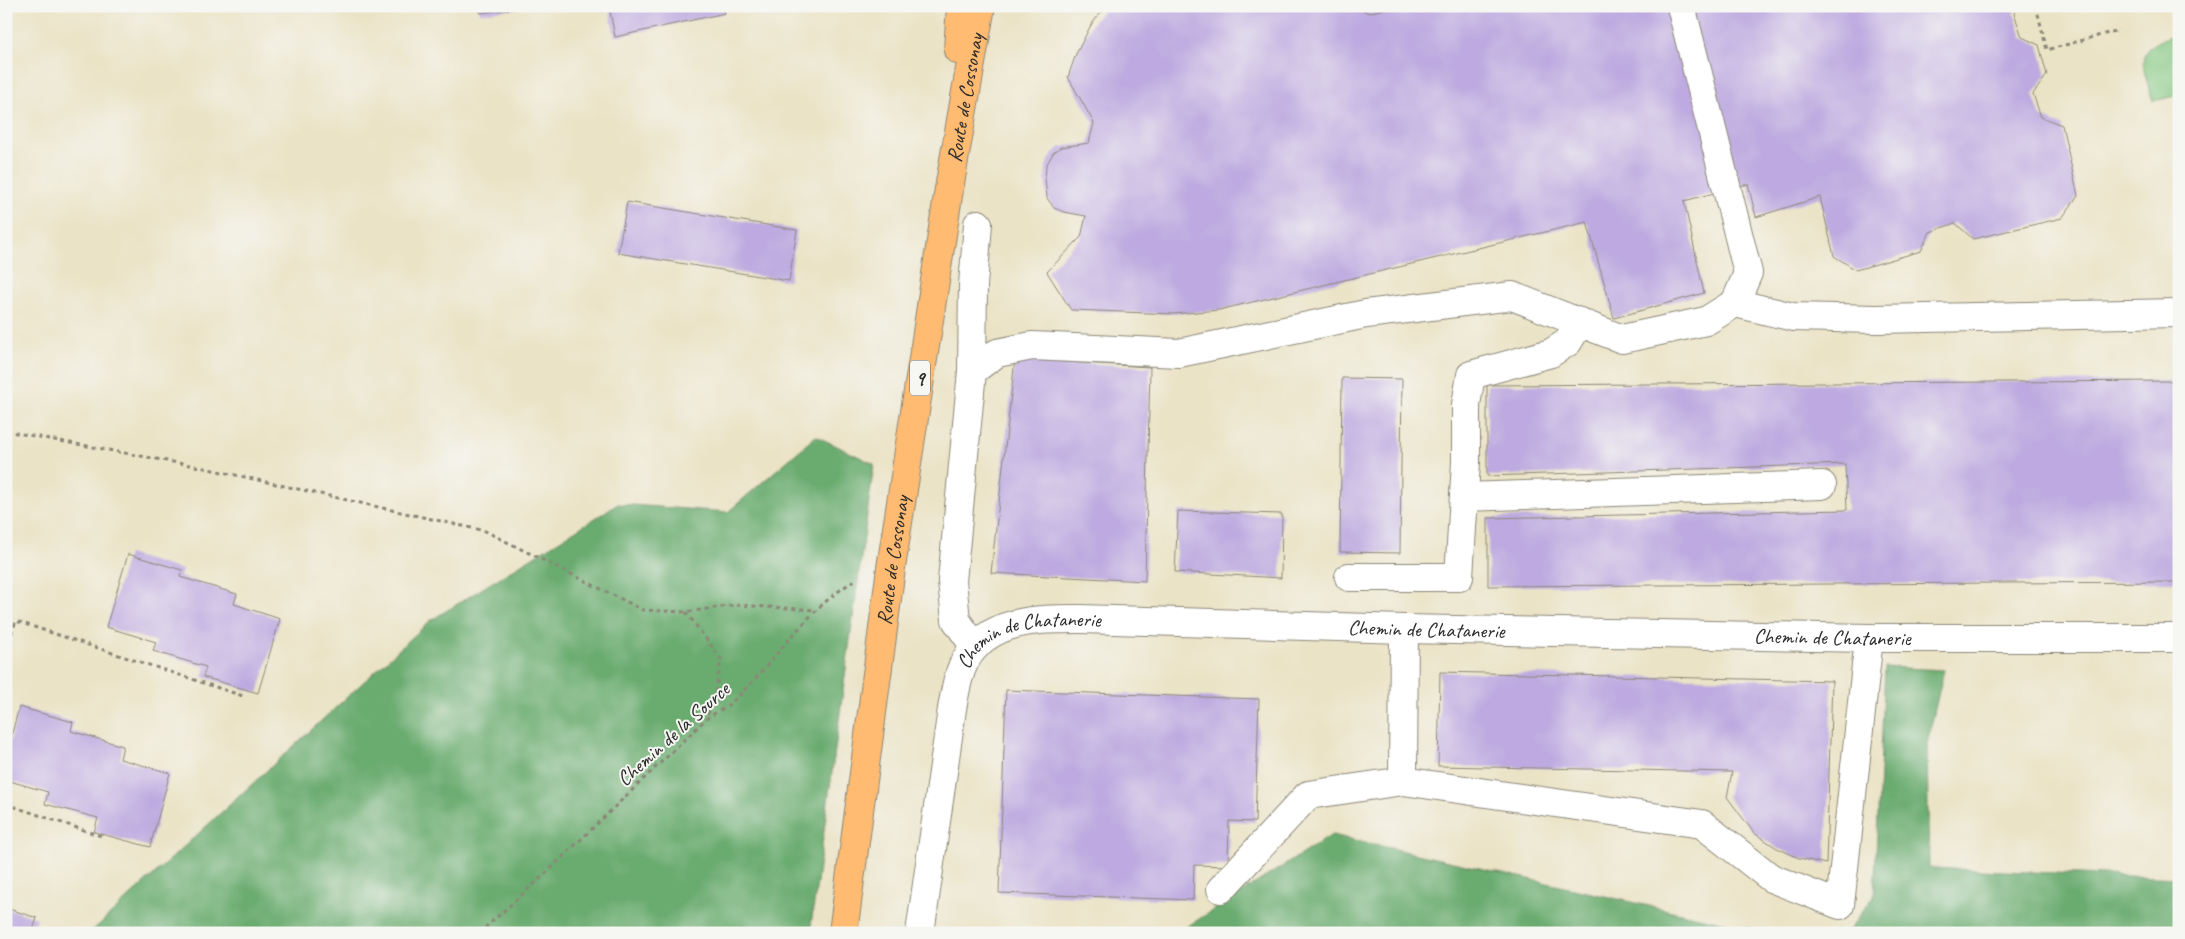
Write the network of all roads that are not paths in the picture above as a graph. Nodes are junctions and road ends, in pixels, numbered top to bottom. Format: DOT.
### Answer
graph roads {
  1 [pos="961,6"];
  2 [pos="981,6"];
  3 [pos="1681,6"];
  4 [pos="949,189"];
  5 [pos="978,224"];
  6 [pos="1735,303"];
  7 [pos="2179,313"];
  8 [pos="1580,322"];
  9 [pos="972,371"];
  10 [pos="1822,485"];
  11 [pos="1464,497"];
  12 [pos="1349,577"];
  13 [pos="1404,629"];
  14 [pos="1869,638"];
  15 [pos="2179,638"];
  16 [pos="975,647"];
  17 [pos="1403,781"];
  18 [pos="1221,889"];
  19 [pos="843,933"];
  20 [pos="920,933"];
  1 -- 4 [label="main road, Route de Cossonay / 9"];
  2 -- 4 [label="main road, Route de Cossonay / 9"];
  3 -- 6 [label="street"];
  4 -- 19 [label="main road, Route de Cossonay / 9"];
  5 -- 9 [label="street"];
  6 -- 7 [label="street"];
  6 -- 8 [label="street"];
  8 -- 9 [label="street"];
  8 -- 11 [label="street"];
  9 -- 16 [label="street"];
  10 -- 11 [label="street"];
  11 -- 12 [label="street"];
  13 -- 14 [label="street, Chemin de Chatanerie"];
  13 -- 16 [label="street, Chemin de Chatanerie"];
  13 -- 17 [label="street"];
  14 -- 15 [label="street, Chemin de Chatanerie"];
  14 -- 17 [label="street"];
  16 -- 20 [label="street, Chemin de Chatanerie"];
  17 -- 18 [label="street"];
}
